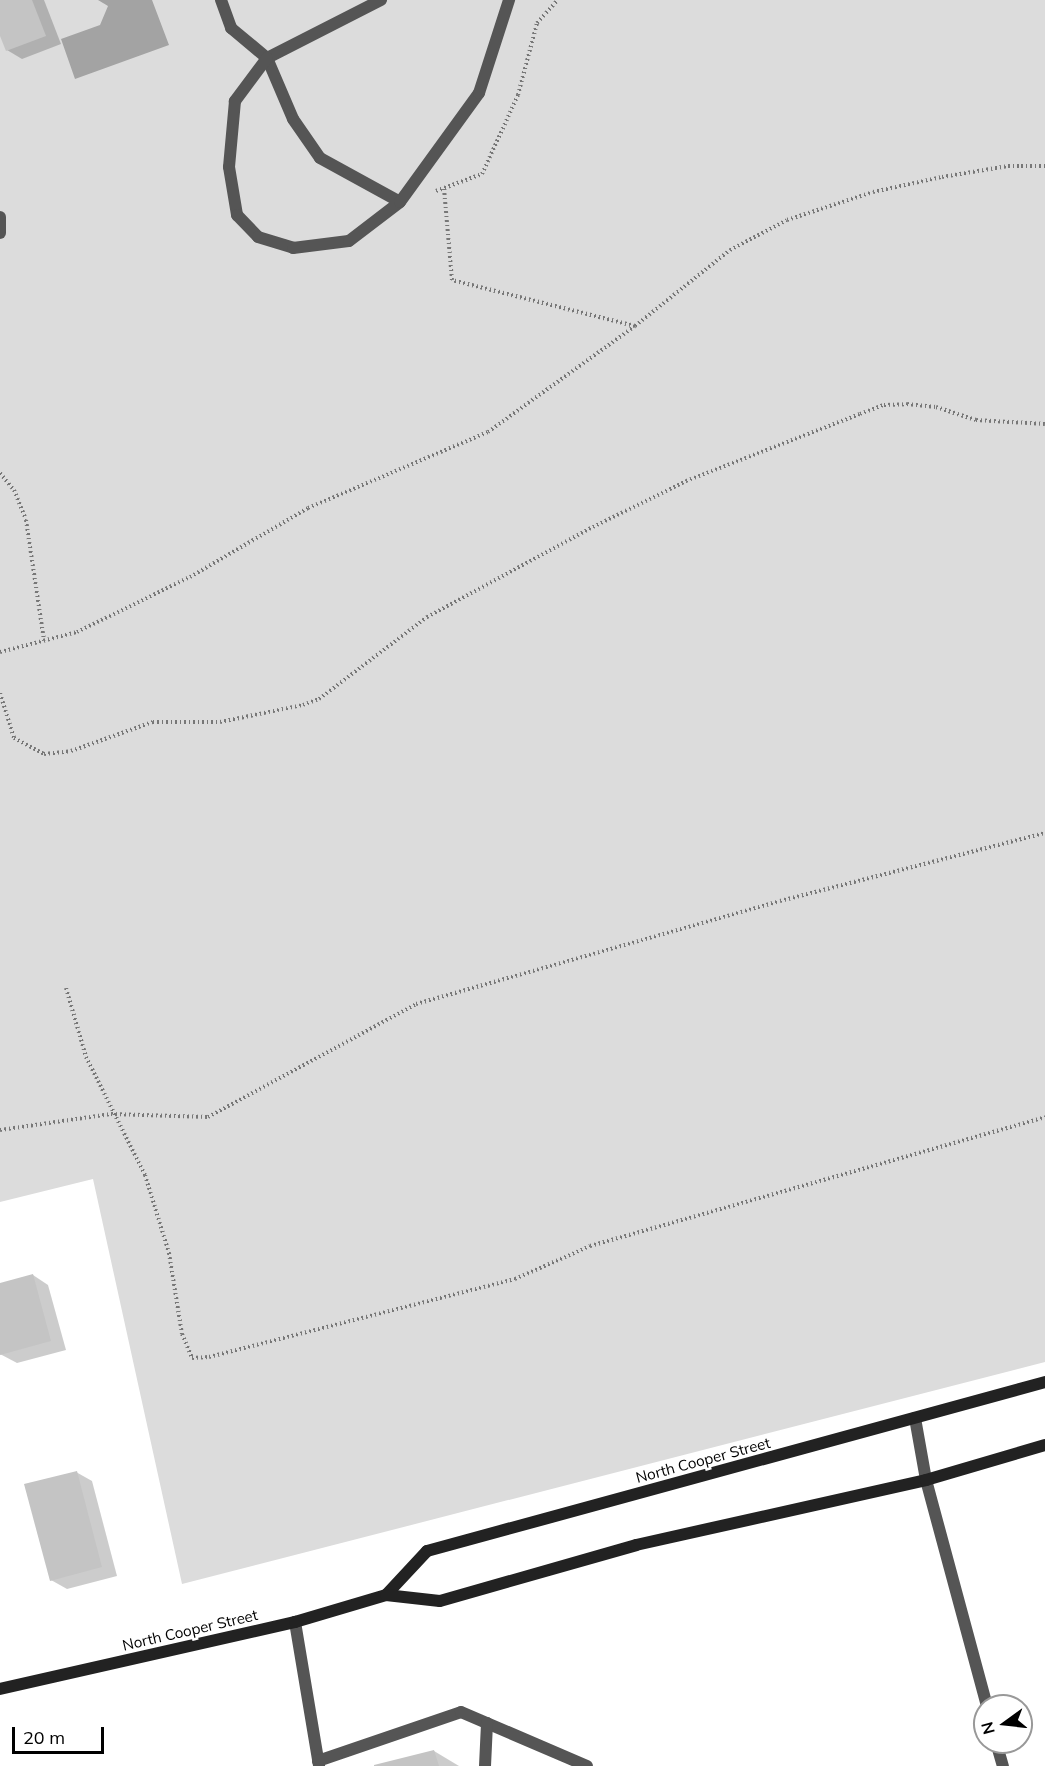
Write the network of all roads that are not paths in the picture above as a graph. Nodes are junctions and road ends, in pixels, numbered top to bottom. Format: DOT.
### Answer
graph roads {
  1 [pos="221,0"];
  2 [pos="378,0"];
  3 [pos="509,0"];
  4 [pos="267,58"];
  5 [pos="400,202"];
  6 [pos="0,217"];
  7 [pos="0,233"];
  8 [pos="1045,1382"];
  9 [pos="915,1418"];
  10 [pos="1045,1445"];
  11 [pos="926,1480"];
  12 [pos="386,1594"];
  13 [pos="295,1622"];
  14 [pos="0,1689"];
  15 [pos="984,1694"];
  16 [pos="487,1723"];
  17 [pos="319,1763"];
  18 [pos="485,1766"];
  19 [pos="587,1766"];
  1 -- 4 [label="lane"];
  2 -- 4 [label="lane"];
  3 -- 5 [label="lane"];
  4 -- 5 [label="lane"];
  4 -- 5 [label="lane"];
  6 -- 7 [label="lane"];
  8 -- 9 [label="main road, North Cooper Street"];
  9 -- 11 [label="lane"];
  9 -- 12 [label="main road, North Cooper Street"];
  10 -- 11 [label="main road, North Cooper Street"];
  11 -- 12 [label="main road, North Cooper Street"];
  11 -- 15 [label="lane"];
  12 -- 13 [label="main road, North Cooper Street"];
  13 -- 14 [label="main road, North Cooper Street"];
  13 -- 17 [label="lane"];
  16 -- 17 [label="lane"];
  16 -- 18 [label="lane"];
  16 -- 19 [label="lane"];
}
